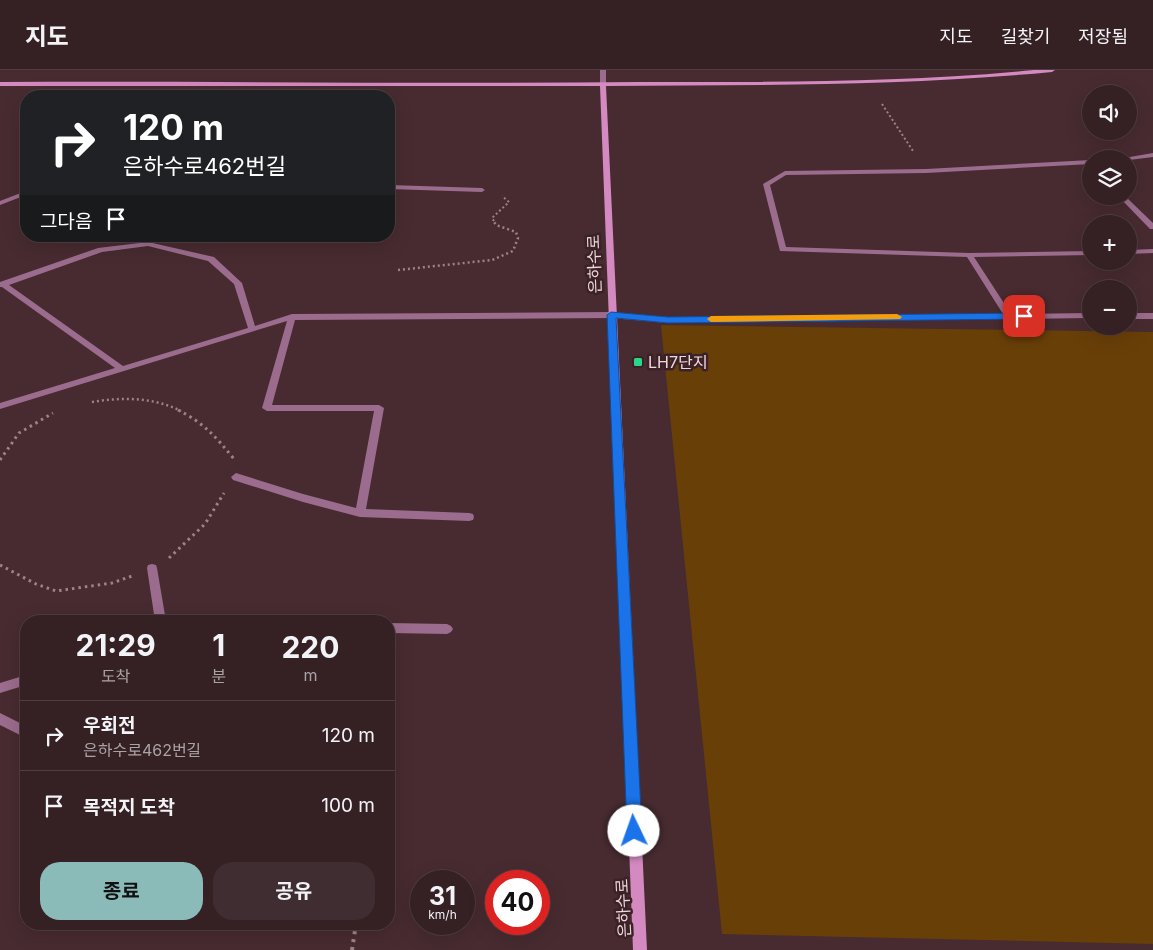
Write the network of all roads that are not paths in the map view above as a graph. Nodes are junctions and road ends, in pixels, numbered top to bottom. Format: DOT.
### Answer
graph roads {
  1 [pos="603,70"];
  2 [pos="1052,70"];
  3 [pos="0,84"];
  4 [pos="603,85"];
  5 [pos="1153,155"];
  6 [pos="1137,157"];
  7 [pos="1082,162"];
  8 [pos="395,187"];
  9 [pos="482,190"];
  10 [pos="20,195"];
  11 [pos="0,203"];
  12 [pos="1130,205"];
  13 [pos="1153,227"];
  14 [pos="1137,252"];
  15 [pos="1153,252"];
  16 [pos="1082,253"];
  17 [pos="969,255"];
  18 [pos="1,284"];
  19 [pos="611,315"];
  20 [pos="1008,316"];
  21 [pos="1082,316"];
  22 [pos="1137,316"];
  23 [pos="1153,316"];
  24 [pos="292,317"];
  25 [pos="252,329"];
  26 [pos="122,369"];
  27 [pos="0,406"];
  28 [pos="236,477"];
  29 [pos="360,513"];
  30 [pos="469,517"];
  31 [pos="152,568"];
  32 [pos="160,615"];
  33 [pos="395,628"];
  34 [pos="447,629"];
  35 [pos="20,682"];
  36 [pos="0,688"];
  37 [pos="0,719"];
  38 [pos="20,729"];
  39 [pos="640,950"];
  1 -- 4 [label="street"];
  2 -- 4 [label="street"];
  3 -- 4 [label="street"];
  4 -- 19 [label="street, 은하수로"];
  5 -- 6 [label="street"];
  7 -- 17 [label="street"];
  8 -- 9 [label="street"];
  10 -- 11 [label="street"];
  12 -- 13 [label="street"];
  14 -- 15 [label="street"];
  16 -- 17 [label="street"];
  17 -- 20 [label="street"];
  18 -- 25 [label="street"];
  18 -- 26 [label="street"];
  19 -- 20 [label="street"];
  19 -- 24 [label="street"];
  19 -- 39 [label="street, 은하수로"];
  20 -- 21 [label="street"];
  22 -- 23 [label="street"];
  24 -- 25 [label="street"];
  24 -- 29 [label="street"];
  25 -- 26 [label="street"];
  26 -- 27 [label="street"];
  28 -- 29 [label="street"];
  29 -- 30 [label="street"];
  31 -- 32 [label="street"];
  33 -- 34 [label="street"];
  35 -- 36 [label="street"];
  37 -- 38 [label="street"];
}
